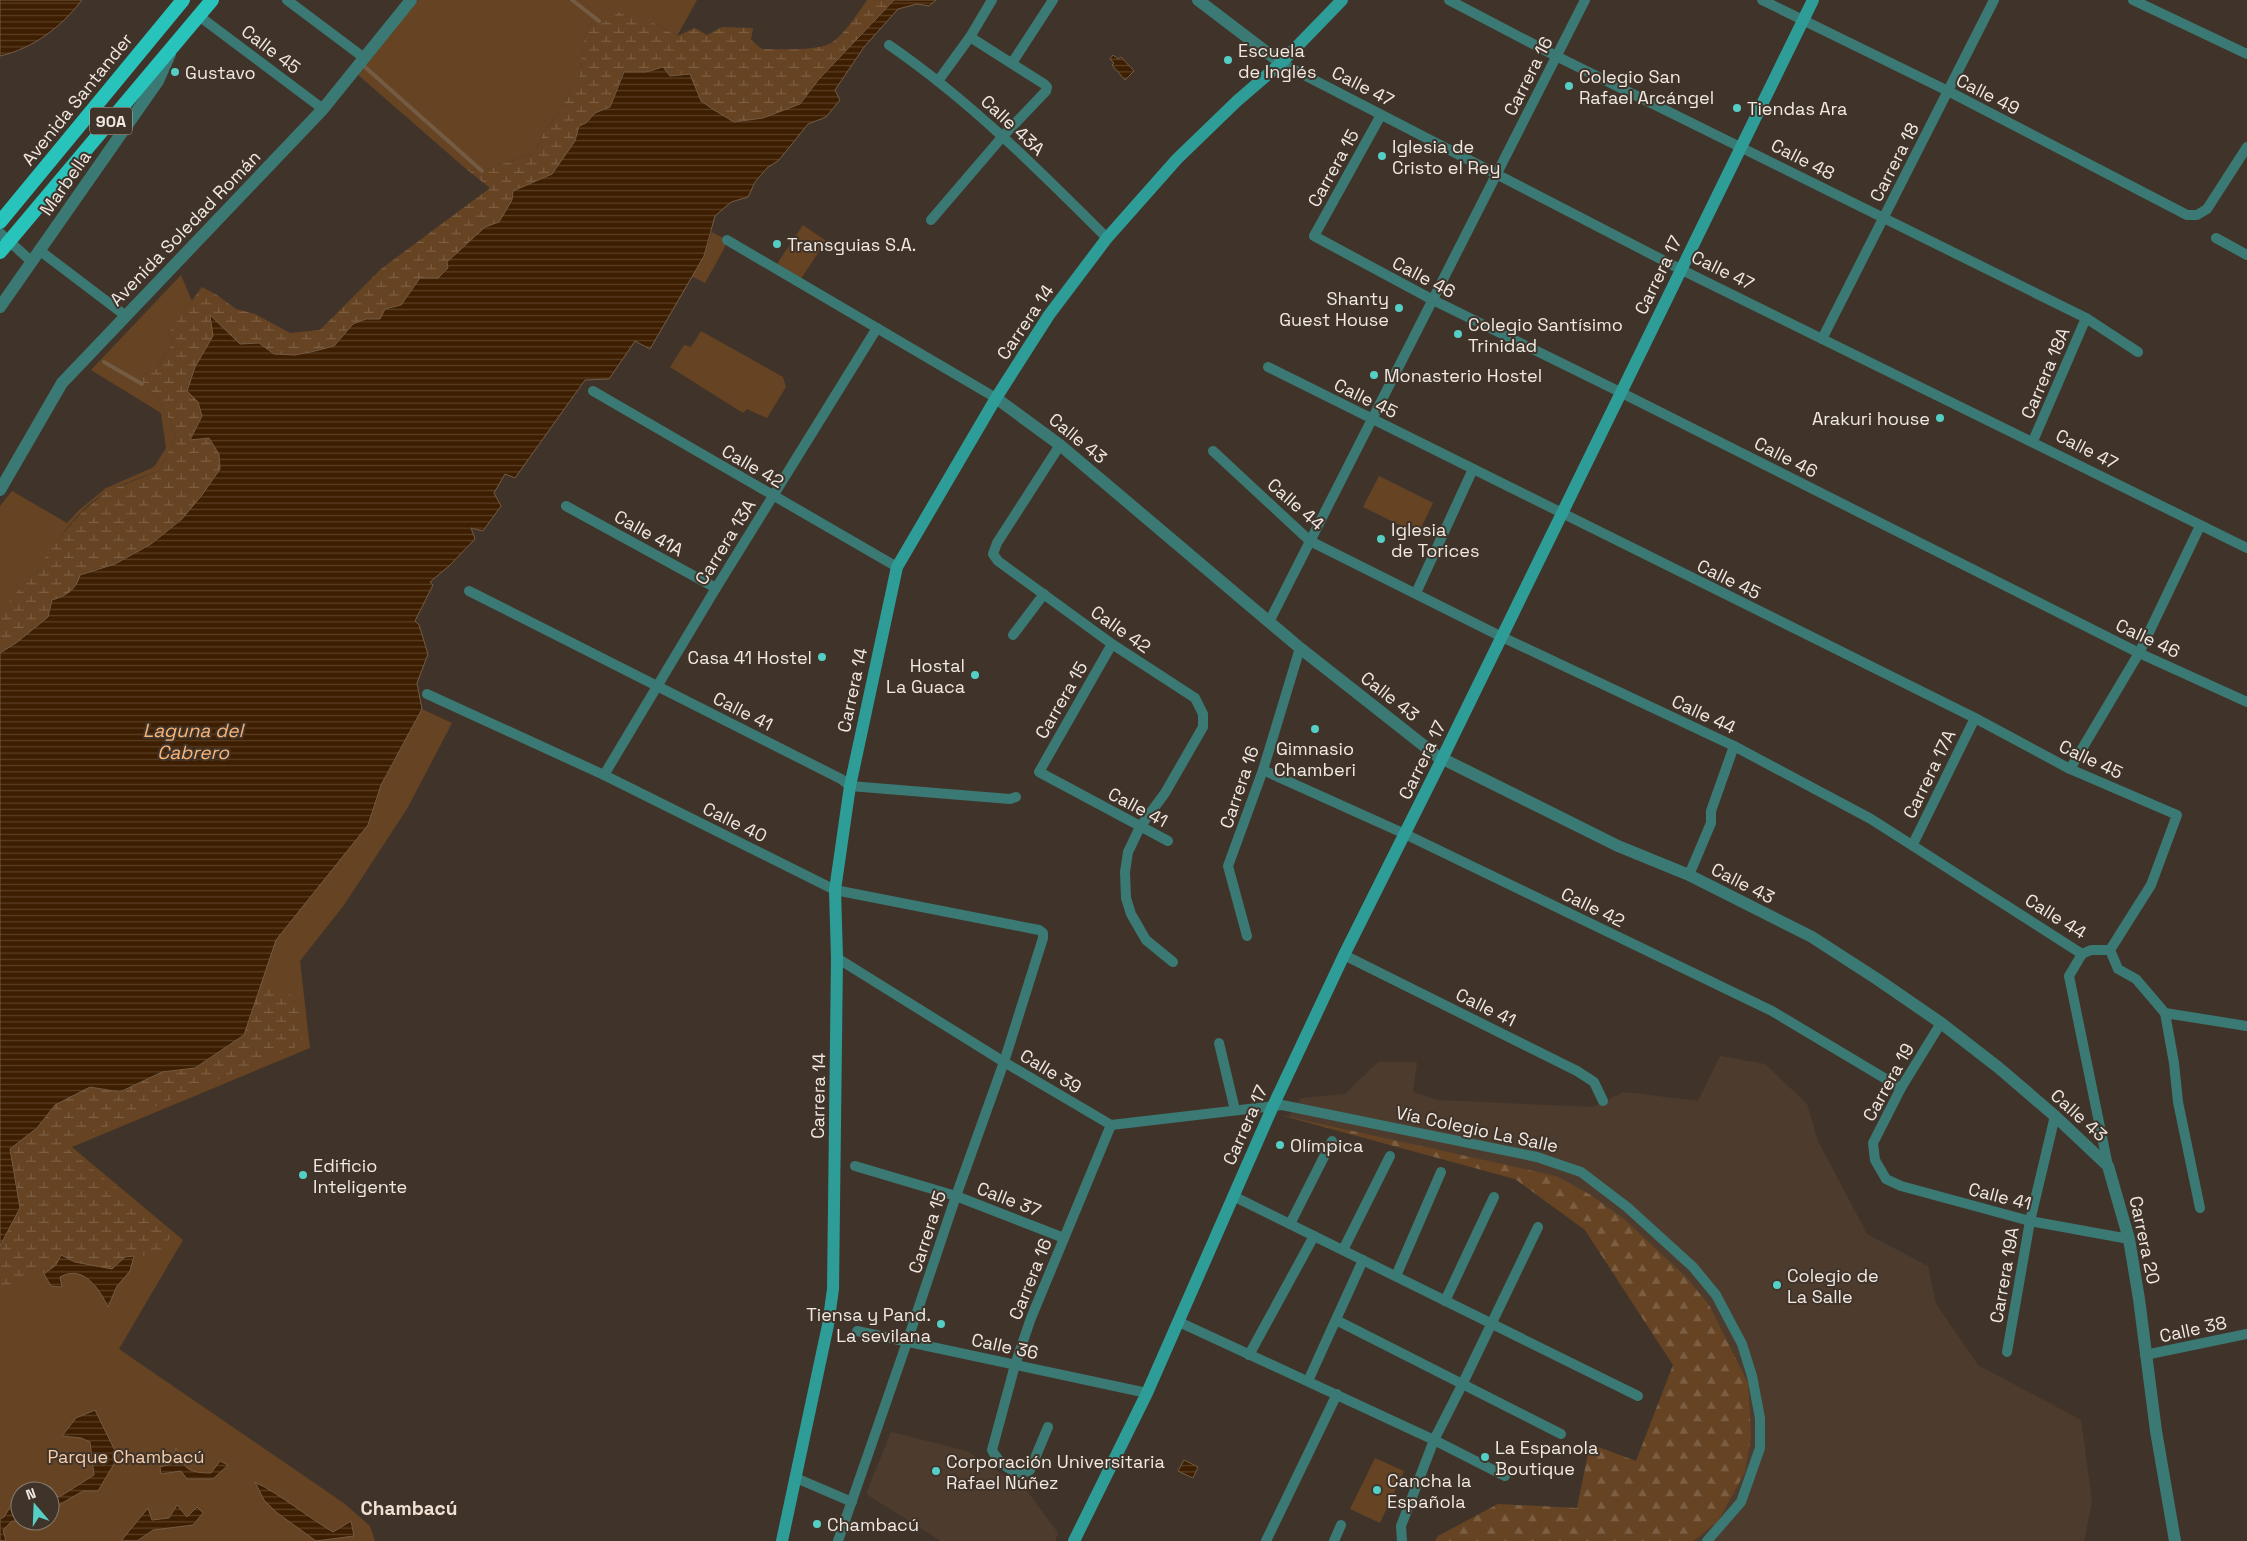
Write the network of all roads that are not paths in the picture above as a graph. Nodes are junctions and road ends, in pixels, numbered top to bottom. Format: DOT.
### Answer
graph roads {
  1 [pos="183,0"];
  2 [pos="212,0"];
  3 [pos="287,0"];
  4 [pos="411,0"];
  5 [pos="992,0"];
  6 [pos="1053,0"];
  7 [pos="1198,0"];
  8 [pos="1342,0"];
  9 [pos="1449,0"];
  10 [pos="1585,0"];
  11 [pos="1762,0"];
  12 [pos="1813,0"];
  13 [pos="1994,0"];
  14 [pos="2133,0"];
  15 [pos="199,16"];
  16 [pos="1803,20"];
  17 [pos="970,37"];
  18 [pos="889,45"];
  19 [pos="173,48"];
  20 [pos="2247,54"];
  21 [pos="1556,56"];
  22 [pos="363,58"];
  23 [pos="1012,63"];
  24 [pos="1281,63"];
  25 [pos="938,81"];
  26 [pos="1948,92"];
  27 [pos="323,109"];
  28 [pos="1381,115"];
  29 [pos="1003,136"];
  30 [pos="1741,145"];
  31 [pos="2247,146"];
  32 [pos="1497,174"];
  33 [pos="1884,218"];
  34 [pos="931,220"];
  35 [pos="0,222"];
  36 [pos="1314,236"];
  37 [pos="1107,238"];
  38 [pos="2216,238"];
  39 [pos="727,240"];
  40 [pos="3,242"];
  41 [pos="35,255"];
  42 [pos="2247,255"];
  43 [pos="1680,269"];
  44 [pos="1433,300"];
  45 [pos="0,307"];
  46 [pos="126,316"];
  47 [pos="2086,318"];
  48 [pos="877,328"];
  49 [pos="1822,339"];
  50 [pos="2138,352"];
  51 [pos="1268,368"];
  52 [pos="593,391"];
  53 [pos="1620,392"];
  54 [pos="996,398"];
  55 [pos="1372,418"];
  56 [pos="2033,441"];
  57 [pos="1060,445"];
  58 [pos="1213,451"];
  59 [pos="1473,469"];
  60 [pos="0,490"];
  61 [pos="773,497"];
  62 [pos="566,506"];
  63 [pos="1561,514"];
  64 [pos="2200,526"];
  65 [pos="1310,541"];
  66 [pos="2247,548"];
  67 [pos="897,567"];
  68 [pos="716,588"];
  69 [pos="469,591"];
  70 [pos="1416,593"];
  71 [pos="1044,594"];
  72 [pos="1269,622"];
  73 [pos="1013,635"];
  74 [pos="1502,637"];
  75 [pos="1112,644"];
  76 [pos="1300,648"];
  77 [pos="2139,653"];
  78 [pos="658,686"];
  79 [pos="427,694"];
  80 [pos="2247,702"];
  81 [pos="1974,718"];
  82 [pos="1734,746"];
  83 [pos="1442,759"];
  84 [pos="2070,768"];
  85 [pos="1263,770"];
  86 [pos="1039,772"];
  87 [pos="604,775"];
  88 [pos="850,786"];
  89 [pos="1016,797"];
  90 [pos="1140,827"];
  91 [pos="1405,834"];
  92 [pos="1168,841"];
  93 [pos="1913,844"];
  94 [pos="1689,875"];
  95 [pos="835,890"];
  96 [pos="1043,933"];
  97 [pos="1247,936"];
  98 [pos="2110,950"];
  99 [pos="1344,954"];
  100 [pos="2082,954"];
  101 [pos="837,958"];
  102 [pos="1173,962"];
  103 [pos="2165,1013"];
  104 [pos="1941,1023"];
  105 [pos="2247,1026"];
  106 [pos="1219,1043"];
  107 [pos="1004,1062"];
  108 [pos="1901,1088"];
  109 [pos="1603,1101"];
  110 [pos="1272,1106"];
  111 [pos="1235,1110"];
  112 [pos="2055,1116"];
  113 [pos="1111,1125"];
  114 [pos="1332,1141"];
  115 [pos="1390,1156"];
  116 [pos="1875,1160"];
  117 [pos="855,1166"];
  118 [pos="2108,1166"];
  119 [pos="1441,1172"];
  120 [pos="956,1196"];
  121 [pos="1233,1196"];
  122 [pos="1494,1197"];
  123 [pos="2200,1208"];
  124 [pos="2030,1221"];
  125 [pos="1290,1224"];
  126 [pos="1538,1228"];
  127 [pos="1314,1236"];
  128 [pos="1064,1238"];
  129 [pos="2129,1239"];
  130 [pos="1343,1250"];
  131 [pos="1363,1260"];
  132 [pos="1396,1276"];
  133 [pos="1445,1301"];
  134 [pos="1336,1320"];
  135 [pos="1179,1322"];
  136 [pos="1491,1323"];
  137 [pos="857,1331"];
  138 [pos="2247,1334"];
  139 [pos="908,1342"];
  140 [pos="2007,1352"];
  141 [pos="1249,1355"];
  142 [pos="2145,1355"];
  143 [pos="1015,1365"];
  144 [pos="1308,1381"];
  145 [pos="1462,1386"];
  146 [pos="1147,1393"];
  147 [pos="1336,1394"];
  148 [pos="1638,1396"];
  149 [pos="1048,1427"];
  150 [pos="1561,1434"];
  151 [pos="1434,1440"];
  152 [pos="1505,1476"];
  153 [pos="796,1478"];
  154 [pos="852,1502"];
  155 [pos="1341,1525"];
  156 [pos="782,1541"];
  157 [pos="838,1541"];
  158 [pos="1074,1541"];
  159 [pos="1266,1541"];
  160 [pos="1334,1541"];
  161 [pos="1402,1541"];
  162 [pos="1707,1541"];
  163 [pos="2175,1541"];
  1 -- 35 [label="highway, Avenida Santander / 90A"];
  2 -- 15 [label="highway, 90A"];
  3 -- 22 [label="street"];
  4 -- 22 [label="street, Avenida Soledad Román"];
  5 -- 17 [label="street"];
  6 -- 23 [label="street"];
  7 -- 24 [label="street, Calle 47"];
  8 -- 24 [label="main road, Carrera 14"];
  9 -- 21 [label="street, Calle 48"];
  10 -- 21 [label="street, Carrera 16"];
  11 -- 16 [label="street, Calle 49"];
  12 -- 16 [label="main road, Carrera 17"];
  13 -- 26 [label="street, Carrera 18"];
  14 -- 20 [label="street"];
  15 -- 19 [label="highway, 90A"];
  15 -- 27 [label="street, Calle 45"];
  16 -- 26 [label="street, Calle 49"];
  16 -- 30 [label="main road, Carrera 17"];
  17 -- 23 [label="street"];
  17 -- 25 [label="street"];
  18 -- 25 [label="street, Calle 43A"];
  19 -- 40 [label="highway, 90A"];
  19 -- 41 [label="street, Marbella"];
  21 -- 30 [label="street, Calle 48"];
  21 -- 32 [label="street, Carrera 16"];
  22 -- 27 [label="street, Avenida Soledad Román"];
  23 -- 29 [label="street"];
  24 -- 28 [label="street, Calle 47"];
  24 -- 37 [label="main road, Carrera 14"];
  25 -- 29 [label="street, Calle 43A"];
  26 -- 31 [label="street, Calle 49"];
  26 -- 33 [label="street, Carrera 18"];
  27 -- 46 [label="street, Avenida Soledad Román"];
  28 -- 32 [label="street, Calle 47"];
  28 -- 36 [label="street, Carrera 15"];
  29 -- 34 [label="street"];
  29 -- 37 [label="street, Calle 43A"];
  30 -- 33 [label="street, Calle 48"];
  30 -- 43 [label="main road, Carrera 17"];
  32 -- 43 [label="street, Calle 47"];
  32 -- 44 [label="street, Carrera 16"];
  33 -- 47 [label="street, Calle 48"];
  33 -- 49 [label="street, Carrera 18"];
  36 -- 44 [label="street, Calle 46"];
  37 -- 54 [label="main road, Carrera 14"];
  38 -- 42 [label="street"];
  39 -- 48 [label="street, Calle 43"];
  40 -- 41 [label="street"];
  41 -- 45 [label="street, Marbella"];
  41 -- 46 [label="street"];
  43 -- 49 [label="street, Calle 47"];
  43 -- 53 [label="main road, Carrera 17"];
  44 -- 53 [label="street, Calle 46"];
  44 -- 55 [label="street, Carrera 16"];
  46 -- 60 [label="street, Avenida Soledad Román"];
  47 -- 50 [label="street, Calle 48"];
  47 -- 56 [label="street, Carrera 18A"];
  48 -- 54 [label="street, Calle 43"];
  48 -- 61 [label="street, Carrera 13A"];
  49 -- 56 [label="street, Calle 47"];
  51 -- 55 [label="street, Calle 45"];
  52 -- 61 [label="street, Calle 42"];
  53 -- 63 [label="main road, Carrera 17"];
  53 -- 77 [label="street, Calle 46"];
  54 -- 57 [label="street, Calle 43"];
  54 -- 67 [label="main road, Carrera 14"];
  55 -- 59 [label="street, Calle 45"];
  55 -- 65 [label="street, Carrera 16"];
  56 -- 64 [label="street, Calle 47"];
  57 -- 71 [label="street, Calle 42"];
  57 -- 72 [label="street, Calle 43"];
  58 -- 65 [label="street, Calle 44"];
  59 -- 63 [label="street, Calle 45"];
  59 -- 70 [label="street"];
  61 -- 67 [label="street, Calle 42"];
  61 -- 68 [label="street, Carrera 13A"];
  62 -- 68 [label="street, Calle 41A"];
  63 -- 74 [label="main road, Carrera 17"];
  63 -- 81 [label="street, Calle 45"];
  64 -- 66 [label="street, Calle 47"];
  64 -- 77 [label="street"];
  65 -- 70 [label="street, Calle 44"];
  65 -- 72 [label="street, Carrera 16"];
  67 -- 88 [label="main road, Carrera 14"];
  68 -- 78 [label="street, Carrera 13A"];
  69 -- 78 [label="street, Calle 41"];
  70 -- 74 [label="street, Calle 44"];
  71 -- 73 [label="street"];
  71 -- 75 [label="street, Calle 42"];
  72 -- 76 [label="street, Calle 43"];
  74 -- 82 [label="street, Calle 44"];
  74 -- 83 [label="main road, Carrera 17"];
  75 -- 86 [label="street, Carrera 15"];
  75 -- 90 [label="street, Calle 42"];
  76 -- 83 [label="street, Calle 43"];
  76 -- 85 [label="street, Carrera 16"];
  77 -- 80 [label="street, Calle 46"];
  77 -- 84 [label="street"];
  78 -- 87 [label="street, Carrera 13A"];
  78 -- 88 [label="street, Calle 41"];
  79 -- 87 [label="street, Calle 40"];
  81 -- 84 [label="street, Calle 45"];
  81 -- 93 [label="street, Carrera 17A"];
  82 -- 93 [label="street, Calle 44"];
  82 -- 94 [label="street"];
  83 -- 91 [label="main road, Carrera 17"];
  83 -- 94 [label="street, Calle 43"];
  84 -- 98 [label="street, Calle 45"];
  85 -- 91 [label="street, Calle 42"];
  85 -- 97 [label="street, Carrera 16"];
  86 -- 90 [label="street, Calle 41"];
  87 -- 95 [label="street, Calle 40"];
  88 -- 89 [label="street, Calle 41"];
  88 -- 95 [label="main road, Carrera 14"];
  90 -- 92 [label="street, Calle 41"];
  90 -- 102 [label="street"];
  91 -- 99 [label="main road, Carrera 17"];
  91 -- 108 [label="street, Calle 42"];
  93 -- 100 [label="street, Calle 44"];
  94 -- 104 [label="street, Calle 43"];
  95 -- 96 [label="street, Calle 40"];
  95 -- 101 [label="main road, Carrera 14"];
  96 -- 107 [label="street, Carrera 15"];
  98 -- 100 [label="street, Calle 44"];
  98 -- 103 [label="street"];
  99 -- 109 [label="street, Calle 41"];
  99 -- 110 [label="main road, Carrera 17"];
  100 -- 118 [label="street, Carrera 20"];
  101 -- 107 [label="street, Calle 39"];
  101 -- 153 [label="main road, Carrera 14"];
  103 -- 105 [label="street"];
  103 -- 123 [label="street"];
  104 -- 108 [label="street, Carrera 19"];
  104 -- 112 [label="street, Calle 43"];
  106 -- 111 [label="street"];
  107 -- 113 [label="street, Calle 39"];
  107 -- 120 [label="street, Carrera 15"];
  108 -- 116 [label="street, Carrera 19"];
  110 -- 111 [label="street"];
  110 -- 121 [label="main road, Carrera 17"];
  110 -- 162 [label="street, Vía Colegio La Salle"];
  111 -- 113 [label="street"];
  112 -- 118 [label="street, Calle 43"];
  112 -- 124 [label="street, Carrera 19A"];
  113 -- 128 [label="street, Carrera 16"];
  114 -- 125 [label="street"];
  115 -- 130 [label="street"];
  116 -- 124 [label="street, Calle 41"];
  117 -- 120 [label="street, Calle 37"];
  118 -- 129 [label="street, Carrera 20"];
  119 -- 132 [label="street"];
  120 -- 128 [label="street, Calle 37"];
  120 -- 139 [label="street, Carrera 15"];
  121 -- 125 [label="street"];
  121 -- 135 [label="main road, Carrera 17"];
  122 -- 133 [label="street"];
  124 -- 129 [label="street, Calle 41"];
  124 -- 140 [label="street, Carrera 19A"];
  125 -- 127 [label="street"];
  126 -- 136 [label="street"];
  127 -- 130 [label="street"];
  127 -- 141 [label="street"];
  128 -- 143 [label="street, Carrera 16"];
  129 -- 142 [label="street, Carrera 20"];
  130 -- 131 [label="street"];
  131 -- 132 [label="street"];
  131 -- 134 [label="street"];
  132 -- 133 [label="street"];
  133 -- 136 [label="street"];
  134 -- 144 [label="street"];
  134 -- 145 [label="street"];
  135 -- 141 [label="street"];
  135 -- 146 [label="main road, Carrera 17"];
  136 -- 145 [label="street"];
  136 -- 148 [label="street"];
  137 -- 139 [label="street, Calle 36"];
  138 -- 142 [label="street, Calle 38"];
  139 -- 143 [label="street, Calle 36"];
  139 -- 154 [label="street, Carrera 15"];
  141 -- 144 [label="street"];
  142 -- 163 [label="street, Carrera 20"];
  143 -- 146 [label="street, Calle 36"];
  143 -- 149 [label="street, Carrera 16"];
  144 -- 147 [label="street"];
  145 -- 150 [label="street"];
  145 -- 151 [label="street"];
  146 -- 158 [label="main road, Carrera 17"];
  147 -- 151 [label="street"];
  147 -- 159 [label="street"];
  151 -- 152 [label="street"];
  151 -- 161 [label="street"];
  153 -- 154 [label="street"];
  153 -- 156 [label="main road, Carrera 14"];
  154 -- 157 [label="street, Carrera 15"];
  155 -- 160 [label="street"];
}
